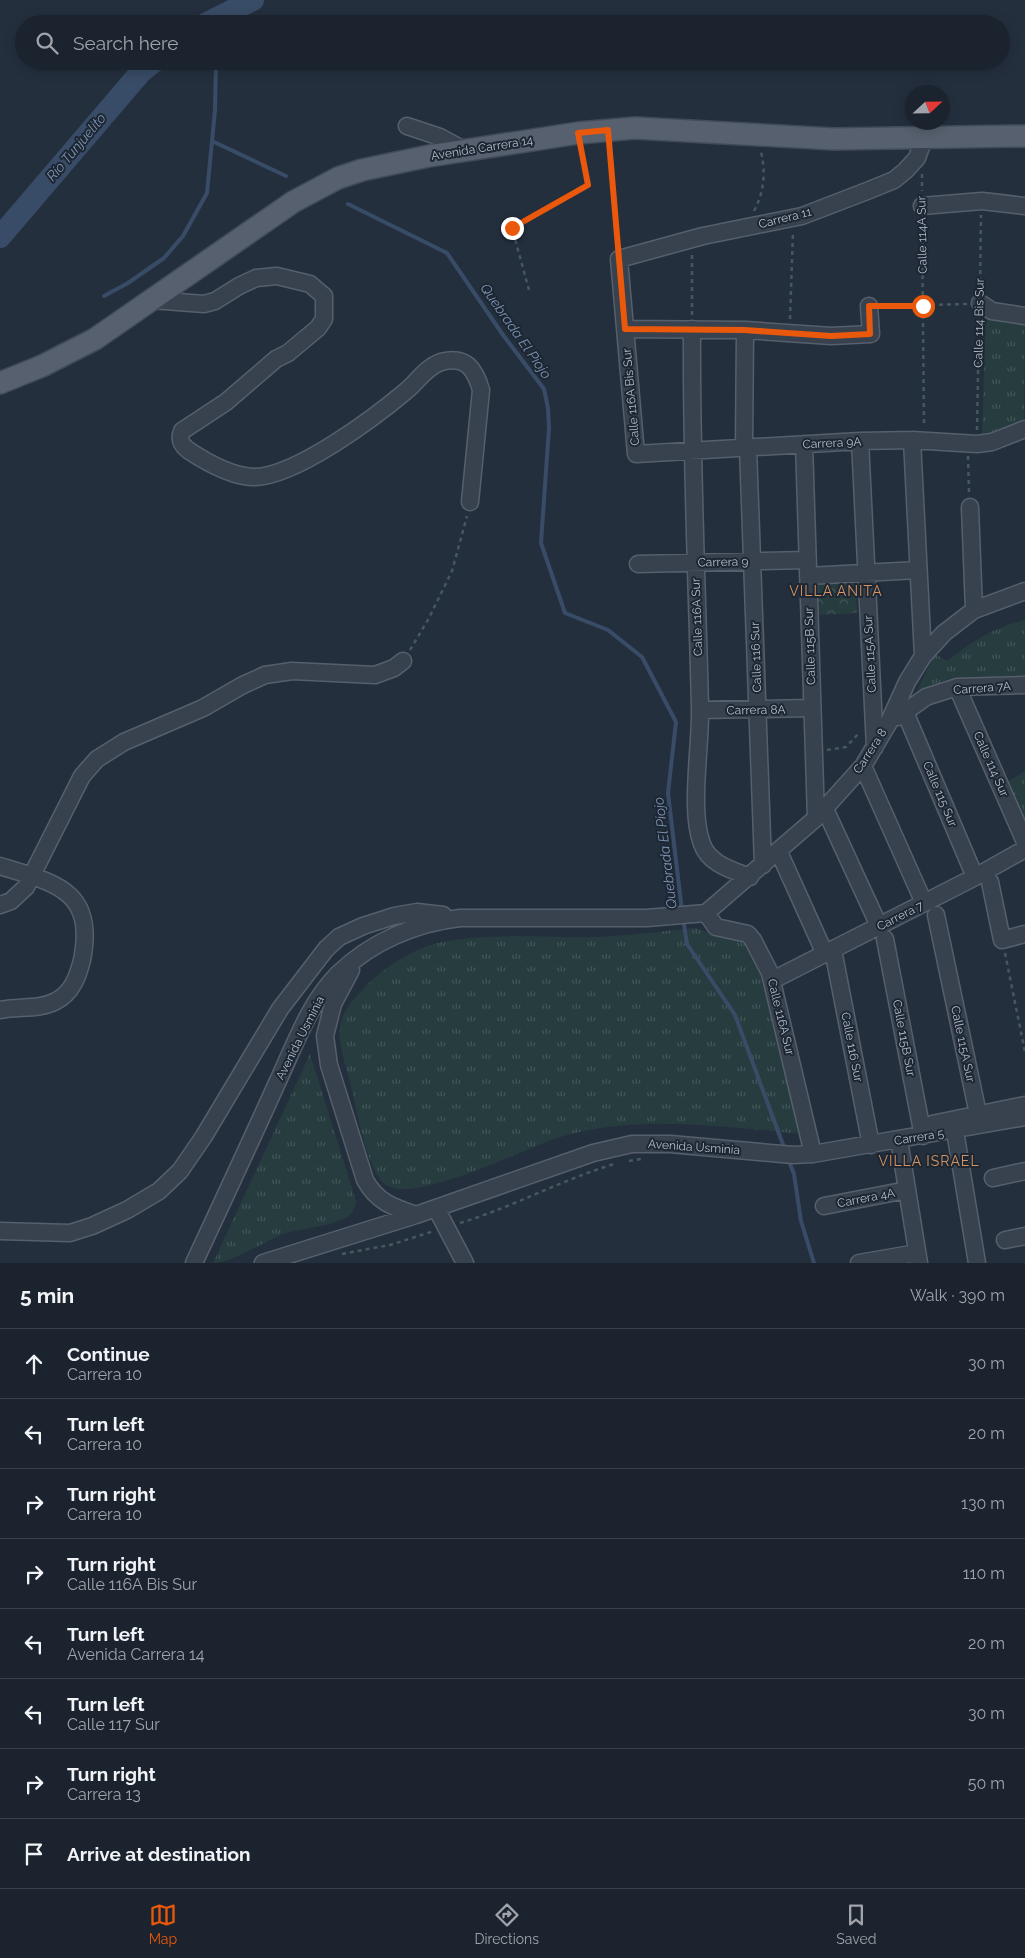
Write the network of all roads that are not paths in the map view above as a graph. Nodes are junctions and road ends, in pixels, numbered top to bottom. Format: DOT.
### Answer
graph roads {
  1 [pos="407,126"];
  2 [pos="1025,136"];
  3 [pos="923,142"];
  4 [pos="466,151"];
  5 [pos="922,206"];
  6 [pos="1025,206"];
  7 [pos="619,259"];
  8 [pos="152,300"];
  9 [pos="980,303"];
  10 [pos="869,306"];
  11 [pos="1025,316"];
  12 [pos="625,329"];
  13 [pos="692,330"];
  14 [pos="744,330"];
  15 [pos="0,383"];
  16 [pos="1025,429"];
  17 [pos="860,441"];
  18 [pos="918,441"];
  19 [pos="804,444"];
  20 [pos="746,448"];
  21 [pos="692,451"];
  22 [pos="636,454"];
  23 [pos="470,502"];
  24 [pos="970,507"];
  25 [pos="752,561"];
  26 [pos="695,562"];
  27 [pos="638,564"];
  28 [pos="808,568"];
  29 [pos="918,570"];
  30 [pos="866,572"];
  31 [pos="1025,591"];
  32 [pos="974,610"];
  33 [pos="923,656"];
  34 [pos="403,661"];
  35 [pos="957,687"];
  36 [pos="1023,690"];
  37 [pos="812,708"];
  38 [pos="700,710"];
  39 [pos="758,710"];
  40 [pos="905,712"];
  41 [pos="881,724"];
  42 [pos="875,747"];
  43 [pos="863,766"];
  44 [pos="821,814"];
  45 [pos="1025,842"];
  46 [pos="1025,849"];
  47 [pos="779,852"];
  48 [pos="0,866"];
  49 [pos="763,866"];
  50 [pos="32,876"];
  51 [pos="750,877"];
  52 [pos="982,879"];
  53 [pos="924,903"];
  54 [pos="0,905"];
  55 [pos="706,913"];
  56 [pos="936,915"];
  57 [pos="460,918"];
  58 [pos="882,933"];
  59 [pos="1025,934"];
  60 [pos="829,952"];
  61 [pos="356,959"];
  62 [pos="773,980"];
  63 [pos="0,1010"];
  64 [pos="1025,1105"];
  65 [pos="978,1114"];
  66 [pos="1025,1117"];
  67 [pos="922,1131"];
  68 [pos="955,1131"];
  69 [pos="870,1139"];
  70 [pos="899,1140"];
  71 [pos="813,1154"];
  72 [pos="1025,1171"];
  73 [pos="993,1178"];
  74 [pos="907,1190"];
  75 [pos="824,1206"];
  76 [pos="436,1208"];
  77 [pos="416,1215"];
  78 [pos="0,1230"];
  79 [pos="1025,1236"];
  80 [pos="1005,1240"];
  81 [pos="918,1258"];
  82 [pos="194,1263"];
  83 [pos="263,1263"];
  84 [pos="465,1263"];
  85 [pos="859,1263"];
  86 [pos="977,1263"];
  1 -- 4 [label="street"];
  2 -- 3 [label="main road, Avenida Carrera 14"];
  3 -- 4 [label="main road, Avenida Carrera 14"];
  3 -- 7 [label="street, Carrera 11"];
  4 -- 8 [label="main road, Avenida Carrera 14"];
  5 -- 6 [label="street"];
  7 -- 12 [label="street, Calle 116A Bis Sur"];
  8 -- 15 [label="main road, Avenida Carrera 14"];
  8 -- 23 [label="street"];
  9 -- 11 [label="street"];
  10 -- 14 [label="street"];
  12 -- 13 [label="street"];
  12 -- 22 [label="street, Calle 116A Bis Sur"];
  13 -- 14 [label="street"];
  13 -- 21 [label="street, Calle 116A Sur"];
  14 -- 20 [label="street, Calle 116 Sur"];
  16 -- 18 [label="street, Carrera 9A"];
  17 -- 18 [label="street, Carrera 9A"];
  17 -- 19 [label="street, Carrera 9A"];
  17 -- 30 [label="street, Calle 115A Sur"];
  18 -- 29 [label="street"];
  19 -- 20 [label="street, Carrera 9A"];
  19 -- 28 [label="street, Calle 115B Sur"];
  20 -- 21 [label="street, Carrera 9A"];
  20 -- 25 [label="street, Calle 116 Sur"];
  21 -- 22 [label="street, Carrera 9A"];
  21 -- 26 [label="street, Calle 116A Sur"];
  24 -- 32 [label="street"];
  25 -- 26 [label="street, Carrera 9"];
  25 -- 28 [label="street, Carrera 9"];
  25 -- 39 [label="street, Calle 116 Sur"];
  26 -- 27 [label="street, Carrera 9"];
  26 -- 38 [label="street, Calle 116A Sur"];
  28 -- 30 [label="street, Carrera 9"];
  28 -- 37 [label="street, Calle 115B Sur"];
  29 -- 30 [label="street, Carrera 9"];
  29 -- 33 [label="street"];
  30 -- 41 [label="street, Calle 115A Sur"];
  31 -- 32 [label="street, Carrera 8"];
  32 -- 33 [label="street, Carrera 8"];
  33 -- 41 [label="street, Carrera 8"];
  34 -- 50 [label="street"];
  35 -- 36 [label="street, Carrera 7A"];
  35 -- 40 [label="street, Carrera 7A"];
  35 -- 45 [label="street, Calle 114 Sur"];
  37 -- 39 [label="street, Carrera 8A"];
  37 -- 44 [label="street, Calle 115B Sur"];
  38 -- 39 [label="street, Carrera 8A"];
  38 -- 51 [label="street, Calle 116A Sur"];
  39 -- 49 [label="street, Calle 116 Sur"];
  40 -- 41 [label="street, Carrera 7A"];
  40 -- 52 [label="street, Calle 115 Sur"];
  41 -- 42 [label="street, Calle 115A Sur"];
  42 -- 43 [label="street, Carrera 8"];
  43 -- 44 [label="street, Carrera 8"];
  43 -- 53 [label="street"];
  44 -- 47 [label="street, Carrera 8"];
  44 -- 58 [label="street, Calle 115B Sur"];
  46 -- 52 [label="street, Carrera 7"];
  47 -- 49 [label="street, Carrera 8"];
  47 -- 60 [label="street, Calle 116 Sur"];
  48 -- 50 [label="street"];
  49 -- 51 [label="street, Carrera 8"];
  50 -- 54 [label="street"];
  50 -- 63 [label="street"];
  51 -- 55 [label="street, Carrera 8"];
  52 -- 53 [label="street, Carrera 7"];
  52 -- 59 [label="street, Calle 115 Sur"];
  53 -- 58 [label="street, Carrera 7"];
  55 -- 57 [label="street, Avenida Usminia"];
  55 -- 62 [label="street, Calle 116A Sur"];
  56 -- 65 [label="street, Calle 115A Sur"];
  57 -- 61 [label="street, Avenida Usminia"];
  57 -- 78 [label="street"];
  58 -- 60 [label="street, Carrera 7"];
  58 -- 67 [label="street, Calle 115B Sur"];
  60 -- 62 [label="street, Carrera 7"];
  60 -- 69 [label="street, Calle 116 Sur"];
  61 -- 77 [label="street"];
  61 -- 82 [label="street, Avenida Usminia"];
  62 -- 71 [label="street, Calle 116A Sur"];
  64 -- 65 [label="street, Carrera 5"];
  65 -- 67 [label="street, Carrera 5"];
  66 -- 68 [label="street, Carrera 5"];
  67 -- 68 [label="street, Carrera 5"];
  67 -- 69 [label="street, Carrera 5"];
  67 -- 70 [label="street, Carrera 5"];
  68 -- 86 [label="street"];
  69 -- 70 [label="street, Carrera 5"];
  69 -- 71 [label="street, Carrera 5"];
  70 -- 74 [label="street"];
  71 -- 76 [label="street, Avenida Usminia"];
  72 -- 73 [label="street"];
  74 -- 75 [label="street, Carrera 4A"];
  74 -- 81 [label="street"];
  76 -- 77 [label="street, Avenida Usminia"];
  76 -- 84 [label="street"];
  77 -- 83 [label="street, Avenida Usminia"];
  79 -- 80 [label="street"];
  81 -- 85 [label="street"];
}
